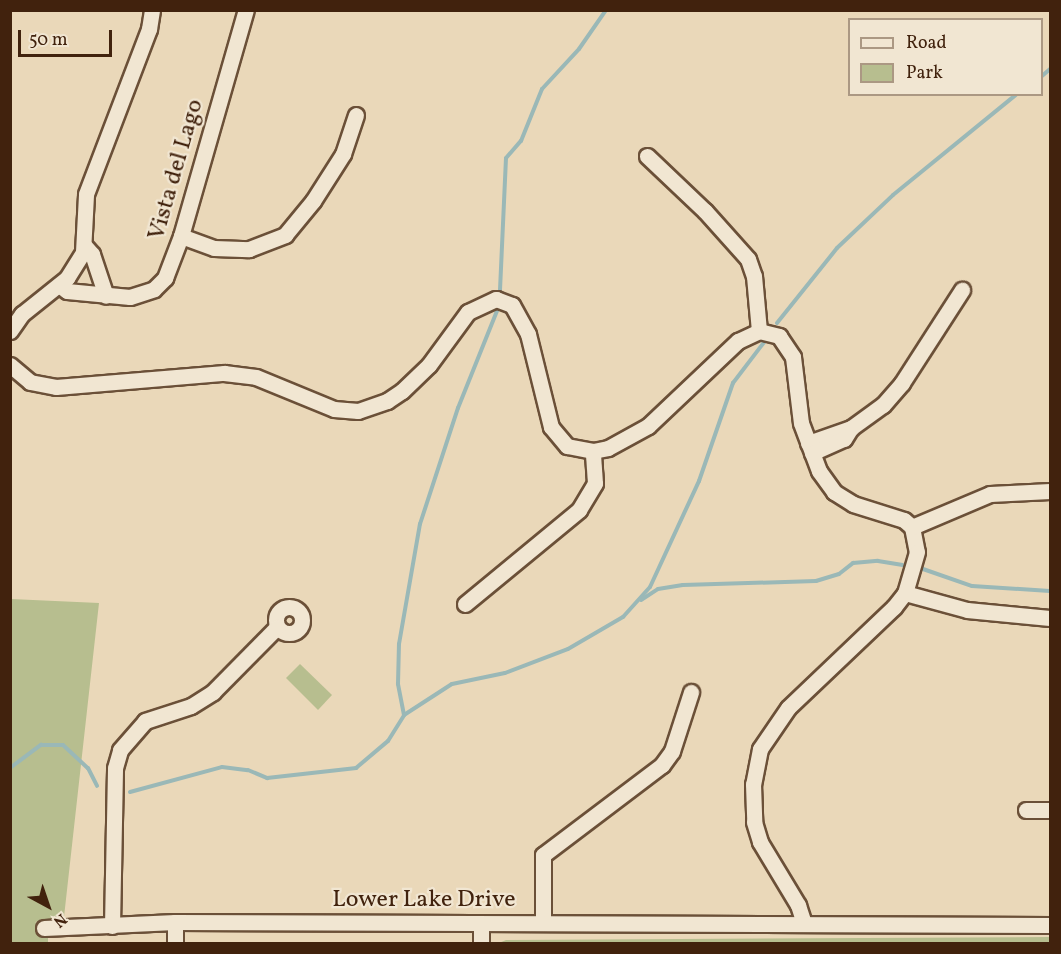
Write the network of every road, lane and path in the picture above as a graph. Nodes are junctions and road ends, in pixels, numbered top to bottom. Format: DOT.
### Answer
graph roads {
  1 [pos="152,10"];
  2 [pos="246,10"];
  3 [pos="356,115"];
  4 [pos="647,156"];
  5 [pos="181,236"];
  6 [pos="84,245"];
  7 [pos="59,285"];
  8 [pos="962,290"];
  9 [pos="106,296"];
  10 [pos="10,331"];
  11 [pos="759,331"];
  12 [pos="10,365"];
  13 [pos="810,448"];
  14 [pos="593,451"];
  15 [pos="1050,491"];
  16 [pos="912,526"];
  17 [pos="904,593"];
  18 [pos="465,604"];
  19 [pos="1050,618"];
  20 [pos="277,627"];
  21 [pos="691,692"];
  22 [pos="1026,810"];
  23 [pos="1050,810"];
  24 [pos="175,922"];
  25 [pos="543,923"];
  26 [pos="804,923"];
  27 [pos="481,924"];
  28 [pos="1050,925"];
  29 [pos="112,926"];
  30 [pos="44,928"];
  31 [pos="175,944"];
  32 [pos="481,944"];
  1 -- 6 [label="street"];
  2 -- 5 [label="street, Vista del Lago"];
  3 -- 5 [label="street"];
  4 -- 11 [label="street"];
  5 -- 9 [label="street, Vista del Lago"];
  6 -- 7 [label="street"];
  6 -- 9 [label="street"];
  7 -- 9 [label="street, Vista del Lago"];
  7 -- 10 [label="street"];
  8 -- 13 [label="street"];
  11 -- 13 [label="street"];
  11 -- 14 [label="street"];
  12 -- 14 [label="street"];
  13 -- 16 [label="street"];
  14 -- 18 [label="street"];
  15 -- 16 [label="street"];
  16 -- 17 [label="street"];
  17 -- 19 [label="street"];
  17 -- 26 [label="street"];
  20 -- 29 [label="street"];
  21 -- 25 [label="street"];
  22 -- 23 [label="street"];
  24 -- 27 [label="street, Lower Lake Drive"];
  24 -- 29 [label="street, Lower Lake Drive"];
  24 -- 31 [label="street"];
  25 -- 26 [label="street, Lower Lake Drive"];
  25 -- 27 [label="street, Lower Lake Drive"];
  26 -- 28 [label="street, Lower Lake Drive"];
  27 -- 32 [label="street"];
  29 -- 30 [label="street, Lower Lake Drive"];
}
